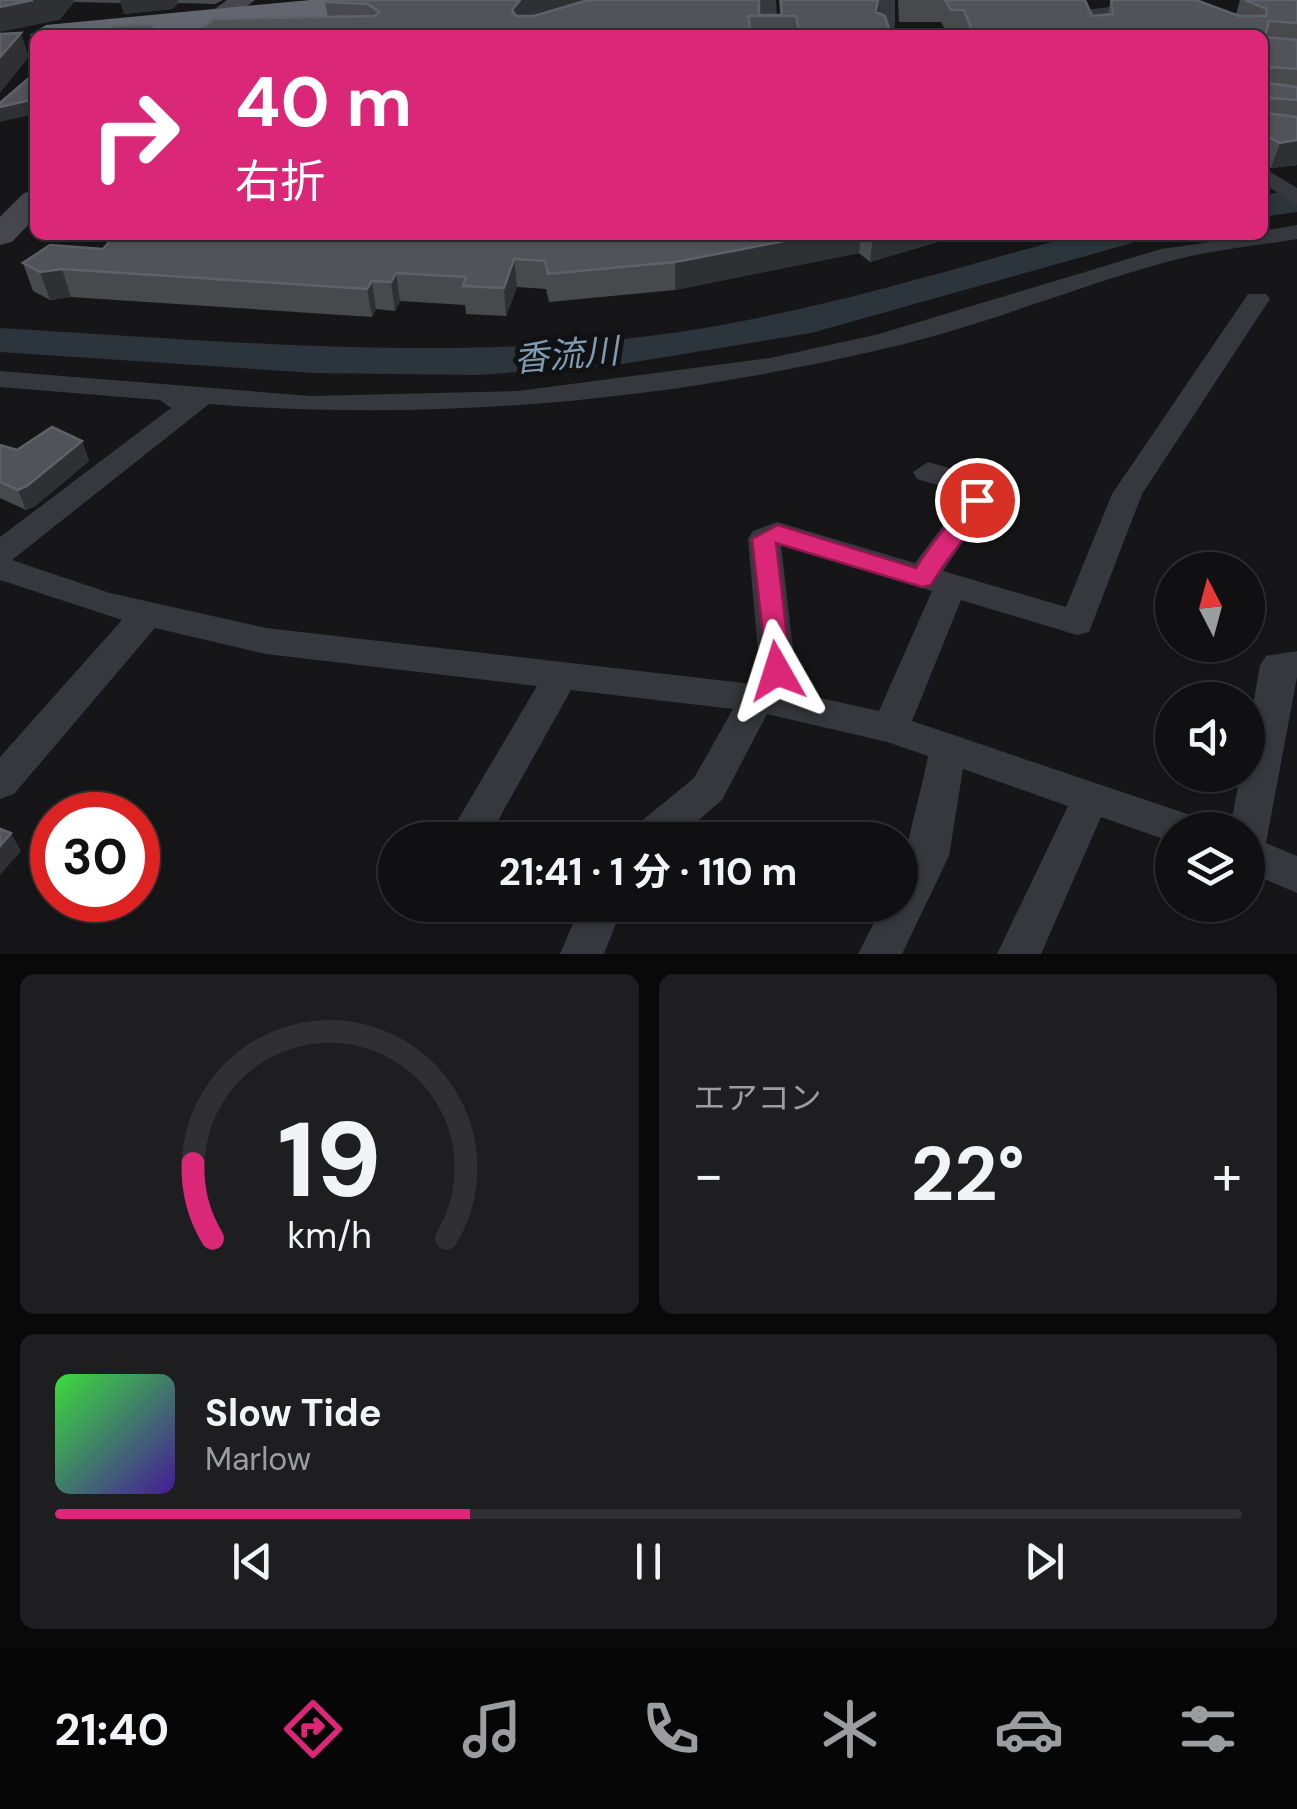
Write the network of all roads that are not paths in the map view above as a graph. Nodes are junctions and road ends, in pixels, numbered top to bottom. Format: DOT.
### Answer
graph roads {
  1 [pos="768,0"];
  2 [pos="887,0"];
  3 [pos="1191,0"];
  4 [pos="420,2"];
  5 [pos="1164,2"];
  6 [pos="1202,17"];
  7 [pos="213,20"];
  8 [pos="117,30"];
  9 [pos="158,30"];
  10 [pos="283,30"];
  11 [pos="769,30"];
  12 [pos="886,30"];
  13 [pos="1092,30"];
  14 [pos="1269,178"];
  15 [pos="1297,198"];
  16 [pos="30,205"];
  17 [pos="1297,232"];
  18 [pos="0,235"];
  19 [pos="1268,237"];
  20 [pos="1251,240"];
  21 [pos="1257,299"];
  22 [pos="10,379"];
  23 [pos="66,381"];
  24 [pos="0,403"];
  25 [pos="928,472"];
  26 [pos="0,553"];
  27 [pos="0,568"];
  28 [pos="936,583"];
  29 [pos="147,614"];
  30 [pos="1297,664"];
  31 [pos="561,676"];
  32 [pos="769,701"];
  33 [pos="890,728"];
  34 [pos="948,749"];
  35 [pos="0,782"];
  36 [pos="1092,795"];
  37 [pos="1253,812"];
  38 [pos="1155,819"];
  39 [pos="476,822"];
  40 [pos="669,822"];
  41 [pos="1265,862"];
  42 [pos="1297,876"];
  43 [pos="880,954"];
  44 [pos="1019,954"];
  1 -- 11 [label="street"];
  2 -- 12 [label="street"];
  3 -- 5 [label="street"];
  4 -- 7 [label="highway"];
  5 -- 6 [label="street"];
  5 -- 13 [label="street"];
  7 -- 8 [label="highway"];
  7 -- 9 [label="highway"];
  7 -- 10 [label="street"];
  14 -- 15 [label="street"];
  16 -- 18 [label="street"];
  17 -- 19 [label="street"];
  20 -- 23 [label="street"];
  21 -- 28 [label="street"];
  22 -- 23 [label="street"];
  22 -- 24 [label="street"];
  23 -- 26 [label="street"];
  25 -- 28 [label="street"];
  27 -- 29 [label="street"];
  28 -- 32 [label="street"];
  28 -- 33 [label="street"];
  29 -- 31 [label="street"];
  29 -- 35 [label="street"];
  30 -- 37 [label="street"];
  31 -- 32 [label="street"];
  31 -- 39 [label="street"];
  32 -- 33 [label="street"];
  32 -- 40 [label="street"];
  33 -- 34 [label="street"];
  34 -- 36 [label="street"];
  34 -- 43 [label="street"];
  36 -- 38 [label="street"];
  36 -- 44 [label="street"];
  41 -- 42 [label="street"];
}
